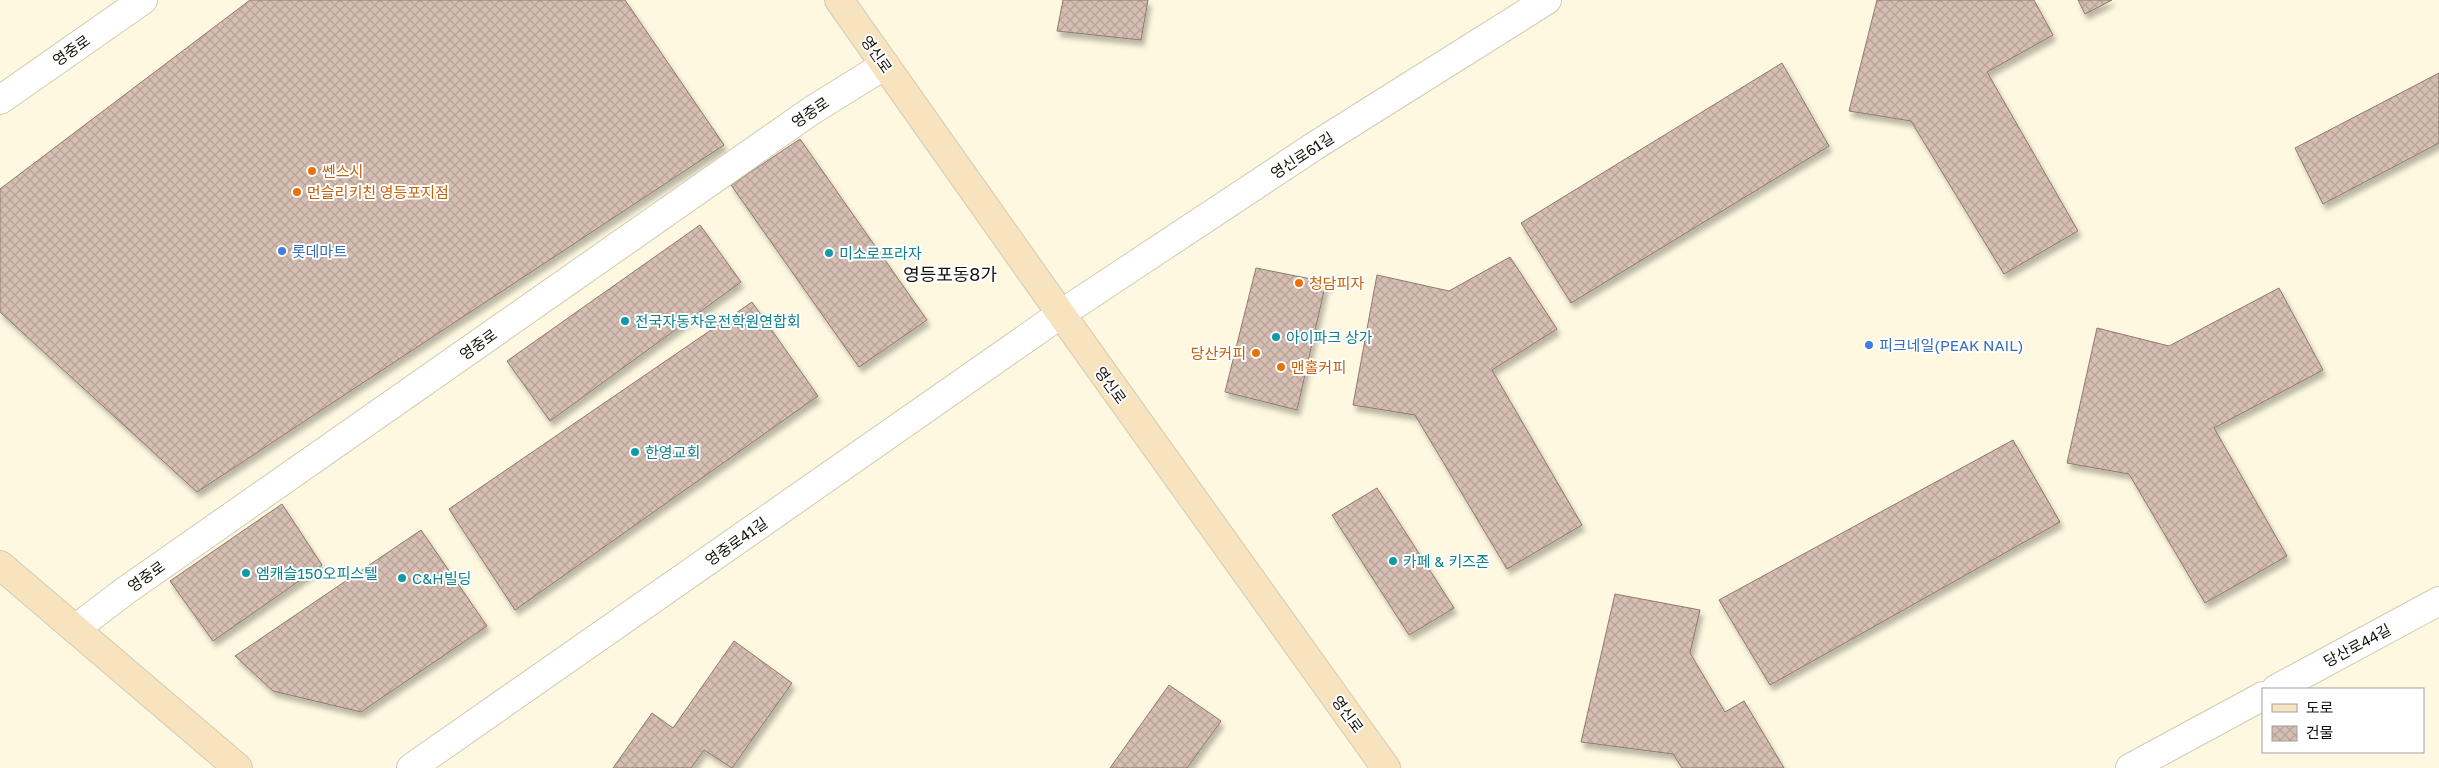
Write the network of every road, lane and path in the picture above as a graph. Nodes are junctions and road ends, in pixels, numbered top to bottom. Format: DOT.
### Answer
graph roads {
  1 [pos="143,0"];
  2 [pos="839,0"];
  3 [pos="1547,0"];
  4 [pos="885,64"];
  5 [pos="0,100"];
  6 [pos="1060,314"];
  7 [pos="0,565"];
  8 [pos="2439,601"];
  9 [pos="75,629"];
  10 [pos="2278,688"];
  11 [pos="2262,697"];
  12 [pos="238,768"];
  13 [pos="411,768"];
  14 [pos="1386,768"];
  15 [pos="2130,768"];
  1 -- 5 [label="street, 영중로"];
  2 -- 4 [label="main road, 영신로"];
  3 -- 6 [label="street, 영신로61길"];
  4 -- 6 [label="main road, 영신로"];
  4 -- 9 [label="street, 영중로"];
  6 -- 13 [label="street, 영중로41길"];
  6 -- 14 [label="main road, 영신로"];
  7 -- 9 [label="main road"];
  8 -- 10 [label="street, 당산로44길"];
  9 -- 12 [label="main road"];
  11 -- 15 [label="street"];
}
